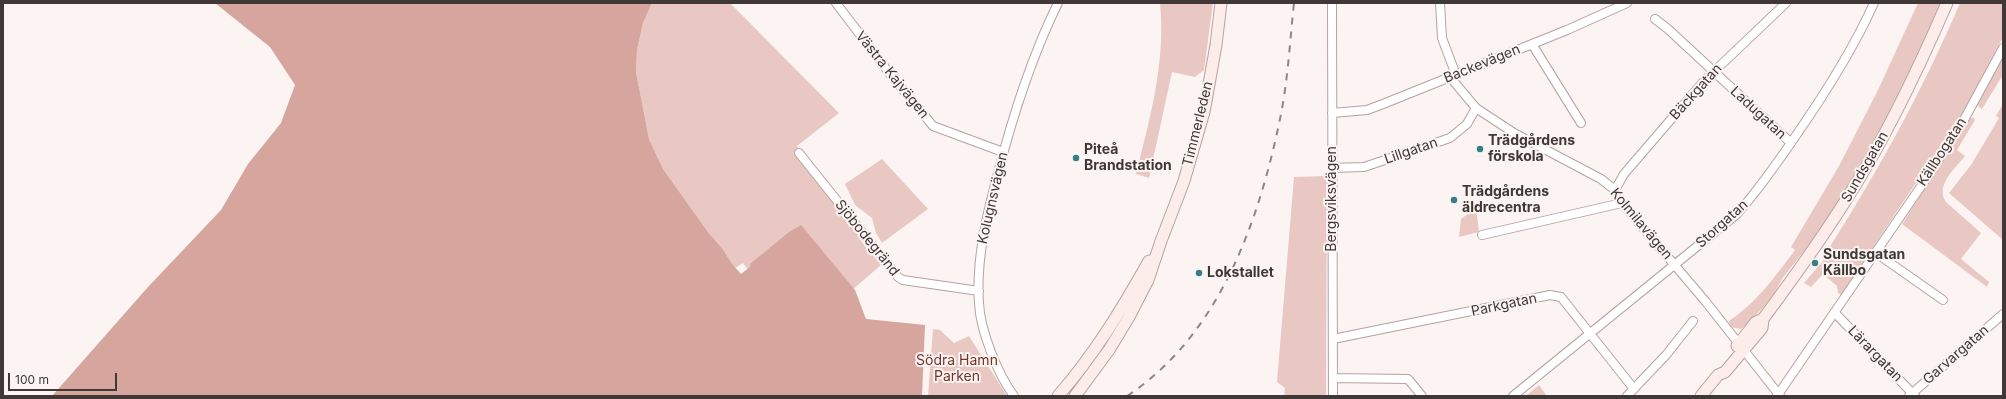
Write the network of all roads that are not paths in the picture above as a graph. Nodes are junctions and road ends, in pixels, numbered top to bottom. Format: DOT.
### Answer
graph roads {
  1 [pos="836,3"];
  2 [pos="1058,3"];
  3 [pos="1221,3"];
  4 [pos="1332,3"];
  5 [pos="1440,3"];
  6 [pos="1627,3"];
  7 [pos="1786,3"];
  8 [pos="1874,3"];
  9 [pos="1947,3"];
  10 [pos="1655,19"];
  11 [pos="1532,44"];
  12 [pos="2003,48"];
  13 [pos="1713,72"];
  14 [pos="1453,76"];
  15 [pos="1476,108"];
  16 [pos="1332,113"];
  17 [pos="1581,123"];
  18 [pos="1790,143"];
  19 [pos="1003,152"];
  20 [pos="799,153"];
  21 [pos="1332,168"];
  22 [pos="1615,190"];
  23 [pos="1622,203"];
  24 [pos="1482,235"];
  25 [pos="1161,241"];
  26 [pos="1876,253"];
  27 [pos="1675,264"];
  28 [pos="979,291"];
  29 [pos="1943,300"];
  30 [pos="1835,313"];
  31 [pos="2003,314"];
  32 [pos="1693,321"];
  33 [pos="1591,333"];
  34 [pos="1333,339"];
  35 [pos="1741,347"];
  36 [pos="1333,378"];
  37 [pos="1634,389"];
  38 [pos="1778,395"];
  39 [pos="1912,395"];
  40 [pos="1014,396"];
  41 [pos="1058,396"];
  42 [pos="1075,396"];
  43 [pos="1333,396"];
  44 [pos="1422,396"];
  45 [pos="1513,396"];
  46 [pos="1628,396"];
  47 [pos="1701,396"];
  1 -- 19 [label="street, Västra Kajvägen"];
  2 -- 19 [label="street, Kolugnsvägen"];
  3 -- 25 [label="main road, Timmerleden"];
  4 -- 16 [label="street, Bergsviksvägen"];
  5 -- 14 [label="street, Kolmilavägen"];
  6 -- 11 [label="street, Backevägen"];
  7 -- 13 [label="street, Bäckgatan"];
  8 -- 18 [label="street, Storgatan"];
  9 -- 35 [label="main road, Sundsgatan"];
  10 -- 13 [label="street, Ladugatan"];
  11 -- 14 [label="street, Backevägen"];
  11 -- 17 [label="street"];
  12 -- 26 [label="street, Källbogatan"];
  13 -- 18 [label="street, Ladugatan"];
  13 -- 22 [label="street, Bäckgatan"];
  14 -- 15 [label="street, Kolmilavägen"];
  14 -- 16 [label="street, Backevägen"];
  15 -- 21 [label="street, Lillgatan"];
  15 -- 22 [label="street, Kolmilavägen"];
  16 -- 21 [label="street, Bergsviksvägen"];
  18 -- 27 [label="street, Storgatan"];
  19 -- 28 [label="street, Kolugnsvägen"];
  20 -- 28 [label="street, Sjöbodegränd"];
  21 -- 34 [label="street, Bergsviksvägen"];
  22 -- 23 [label="street, Kolmilavägen"];
  23 -- 24 [label="street"];
  23 -- 27 [label="street, Kolmilavägen"];
  25 -- 41 [label="main road, Timmerleden"];
  25 -- 42 [label="main road, Timmerleden"];
  26 -- 29 [label="street"];
  26 -- 30 [label="street, Källbogatan"];
  27 -- 33 [label="street, Storgatan"];
  27 -- 35 [label="street, Kolmilavägen"];
  28 -- 40 [label="street, Kolugnsvägen"];
  30 -- 38 [label="street, Källbogatan"];
  30 -- 39 [label="street, Lärargatan"];
  31 -- 39 [label="street, Garvargatan"];
  32 -- 37 [label="street"];
  33 -- 34 [label="street, Parkgatan"];
  33 -- 37 [label="street, Parkgatan"];
  33 -- 45 [label="street, Storgatan"];
  34 -- 36 [label="street, Bergsviksvägen"];
  35 -- 38 [label="street, Kolmilavägen"];
  35 -- 47 [label="main road, Sundsgatan"];
  36 -- 43 [label="street, Bergsviksvägen"];
  36 -- 44 [label="street"];
  37 -- 46 [label="street"];
}
